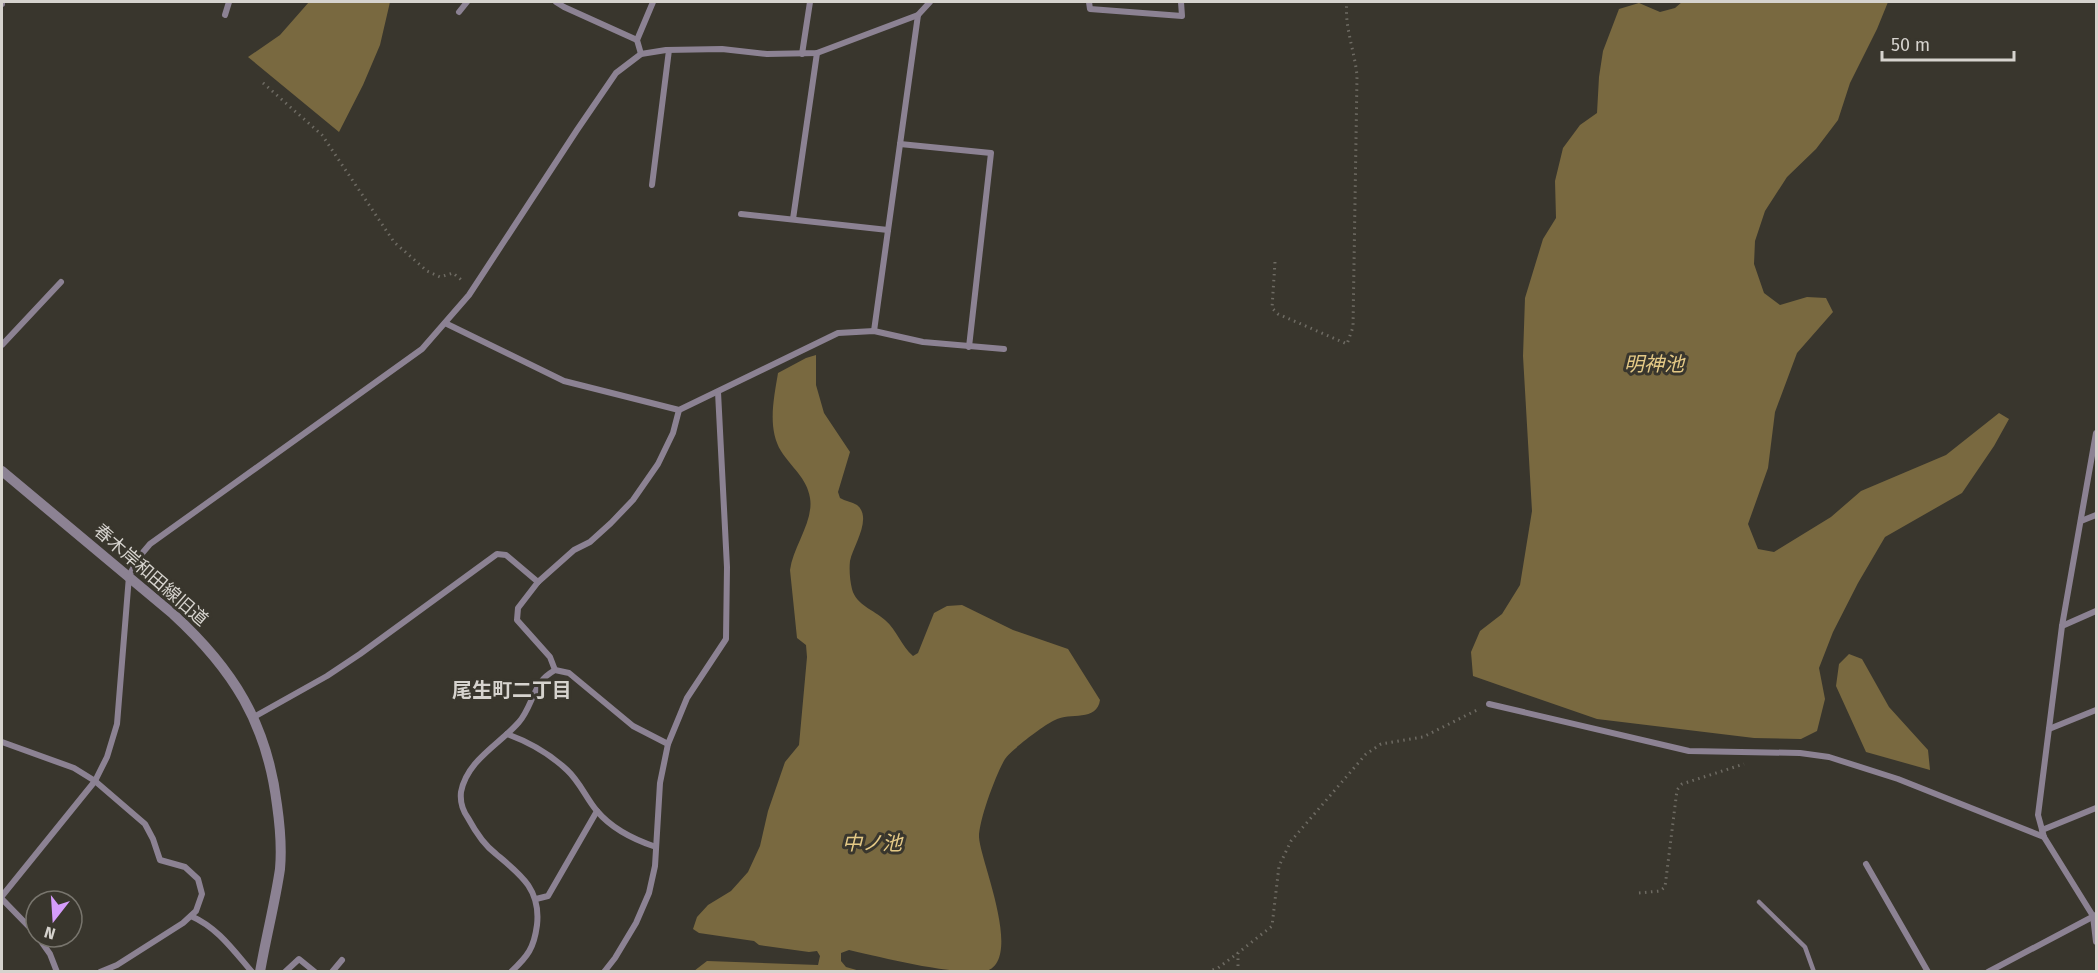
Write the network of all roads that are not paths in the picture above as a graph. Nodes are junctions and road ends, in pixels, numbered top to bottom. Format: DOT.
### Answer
graph roads {
  1 [pos="229,2"];
  2 [pos="467,2"];
  3 [pos="556,2"];
  4 [pos="653,2"];
  5 [pos="810,2"];
  6 [pos="930,2"];
  7 [pos="1089,2"];
  8 [pos="1181,2"];
  9 [pos="459,12"];
  10 [pos="225,15"];
  11 [pos="918,15"];
  12 [pos="637,40"];
  13 [pos="669,50"];
  14 [pos="817,53"];
  15 [pos="641,54"];
  16 [pos="802,54"];
  17 [pos="900,144"];
  18 [pos="652,185"];
  19 [pos="741,214"];
  20 [pos="793,219"];
  21 [pos="888,230"];
  22 [pos="61,282"];
  23 [pos="445,323"];
  24 [pos="874,331"];
  25 [pos="2,345"];
  26 [pos="969,347"];
  27 [pos="1004,349"];
  28 [pos="718,392"];
  29 [pos="680,410"];
  30 [pos="2097,433"];
  31 [pos="2,471"];
  32 [pos="2097,515"];
  33 [pos="2080,521"];
  34 [pos="129,576"];
  35 [pos="538,582"];
  36 [pos="2097,612"];
  37 [pos="2062,626"];
  38 [pos="555,670"];
  39 [pos="1489,704"];
  40 [pos="2097,710"];
  41 [pos="254,717"];
  42 [pos="2049,729"];
  43 [pos="507,734"];
  44 [pos="2,742"];
  45 [pos="668,744"];
  46 [pos="94,781"];
  47 [pos="2097,808"];
  48 [pos="597,811"];
  49 [pos="2043,833"];
  50 [pos="656,848"];
  51 [pos="1866,864"];
  52 [pos="2,898"];
  53 [pos="536,899"];
  54 [pos="1759,902"];
  55 [pos="2095,915"];
  56 [pos="191,916"];
  57 [pos="24,922"];
  58 [pos="2097,942"];
  59 [pos="46,949"];
  60 [pos="342,960"];
  61 [pos="57,972"];
  62 [pos="100,972"];
  63 [pos="252,972"];
  64 [pos="260,972"];
  65 [pos="285,972"];
  66 [pos="315,972"];
  67 [pos="332,972"];
  68 [pos="511,972"];
  69 [pos="604,972"];
  70 [pos="1814,972"];
  71 [pos="1928,972"];
  72 [pos="1988,972"];
  1 -- 10 [label="street"];
  2 -- 9 [label="street"];
  3 -- 12 [label="street"];
  4 -- 12 [label="street"];
  5 -- 16 [label="street"];
  6 -- 11 [label="street"];
  7 -- 8 [label="street"];
  11 -- 14 [label="street"];
  11 -- 17 [label="street"];
  12 -- 15 [label="street"];
  13 -- 15 [label="street"];
  13 -- 16 [label="street"];
  13 -- 18 [label="street"];
  14 -- 16 [label="street"];
  14 -- 20 [label="street"];
  15 -- 23 [label="street"];
  17 -- 21 [label="street"];
  17 -- 26 [label="street"];
  19 -- 20 [label="street"];
  20 -- 21 [label="street"];
  21 -- 24 [label="street"];
  22 -- 25 [label="street"];
  23 -- 29 [label="street"];
  23 -- 34 [label="street"];
  24 -- 26 [label="street"];
  24 -- 28 [label="street"];
  26 -- 27 [label="street"];
  28 -- 29 [label="street"];
  28 -- 45 [label="street"];
  29 -- 35 [label="street"];
  30 -- 33 [label="street"];
  31 -- 34 [label="street, 春木岸和田線旧道"];
  32 -- 33 [label="street"];
  33 -- 37 [label="street"];
  34 -- 41 [label="street, 春木岸和田線旧道"];
  34 -- 46 [label="street"];
  35 -- 38 [label="street"];
  35 -- 41 [label="street"];
  36 -- 37 [label="street"];
  37 -- 42 [label="street"];
  38 -- 43 [label="street"];
  38 -- 45 [label="street"];
  39 -- 49 [label="street"];
  40 -- 42 [label="street"];
  41 -- 64 [label="street, 春木岸和田線旧道"];
  42 -- 49 [label="street"];
  43 -- 48 [label="street"];
  43 -- 53 [label="street"];
  44 -- 46 [label="street"];
  45 -- 50 [label="street"];
  46 -- 52 [label="street"];
  46 -- 56 [label="street"];
  47 -- 49 [label="street"];
  48 -- 50 [label="street"];
  48 -- 53 [label="street"];
  49 -- 55 [label="street"];
  50 -- 69 [label="street"];
  51 -- 71 [label="street"];
  52 -- 57 [label="street"];
  53 -- 68 [label="street"];
  54 -- 70 [label="lane"];
  55 -- 58 [label="street"];
  55 -- 72 [label="street"];
  56 -- 62 [label="street"];
  56 -- 63 [label="street"];
  59 -- 61 [label="street"];
  60 -- 67 [label="street"];
  65 -- 66 [label="street"];
}
